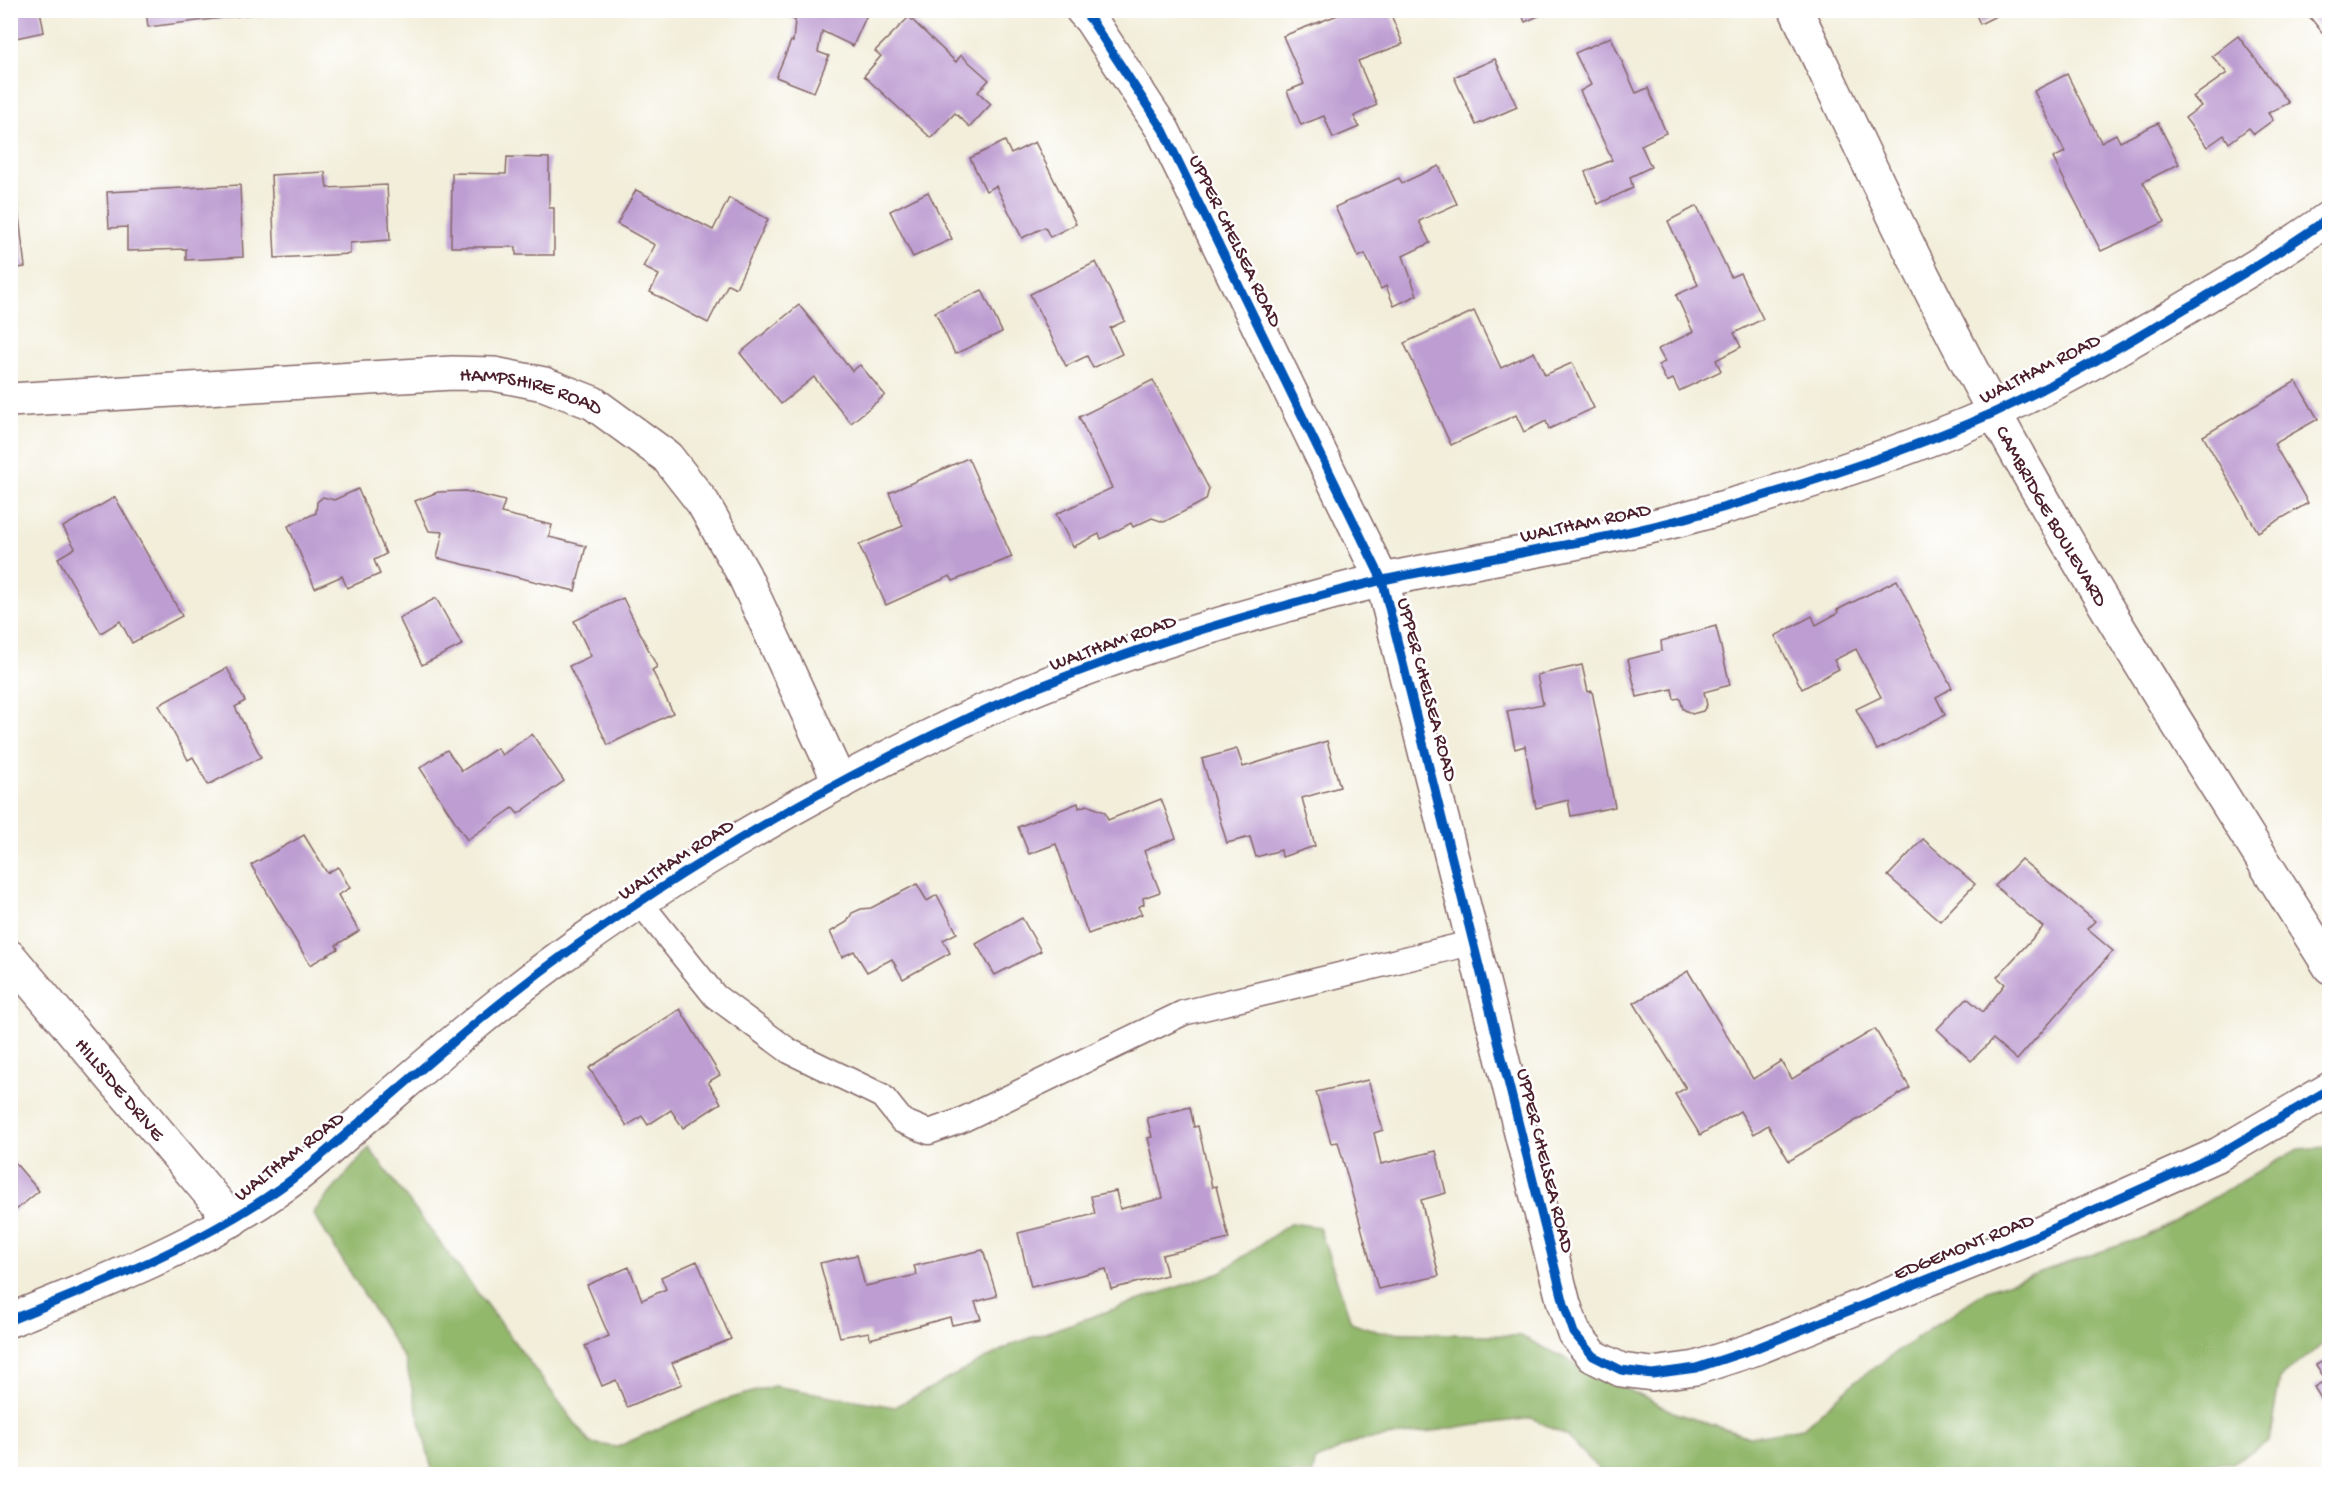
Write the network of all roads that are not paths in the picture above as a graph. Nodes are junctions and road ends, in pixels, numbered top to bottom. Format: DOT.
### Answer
graph roads {
  1 [pos="1082,10"];
  2 [pos="1796,10"];
  3 [pos="2330,217"];
  4 [pos="10,400"];
  5 [pos="1994,412"];
  6 [pos="1382,580"];
  7 [pos="840,783"];
  8 [pos="639,902"];
  9 [pos="1475,942"];
  10 [pos="10,957"];
  11 [pos="2330,967"];
  12 [pos="2330,1089"];
  13 [pos="232,1220"];
  14 [pos="10,1320"];
  15 [pos="1593,1356"];
  1 -- 6 [label="street, UPPER CHELSEA ROAD"];
  2 -- 5 [label="street, CAMBRIDGE BOULEVARD"];
  3 -- 5 [label="street, WALTHAM ROAD"];
  4 -- 7 [label="street, HAMPSHIRE ROAD"];
  5 -- 6 [label="street, WALTHAM ROAD"];
  5 -- 11 [label="street, CAMBRIDGE BOULEVARD"];
  6 -- 7 [label="street, WALTHAM ROAD"];
  6 -- 9 [label="street, UPPER CHELSEA ROAD"];
  7 -- 8 [label="street, WALTHAM ROAD"];
  8 -- 9 [label="lane"];
  8 -- 13 [label="street, WALTHAM ROAD"];
  9 -- 15 [label="street, UPPER CHELSEA ROAD"];
  10 -- 13 [label="street, HILLSIDE DRIVE"];
  12 -- 15 [label="street, EDGEMONT ROAD"];
  13 -- 14 [label="street, WALTHAM ROAD"];
}
